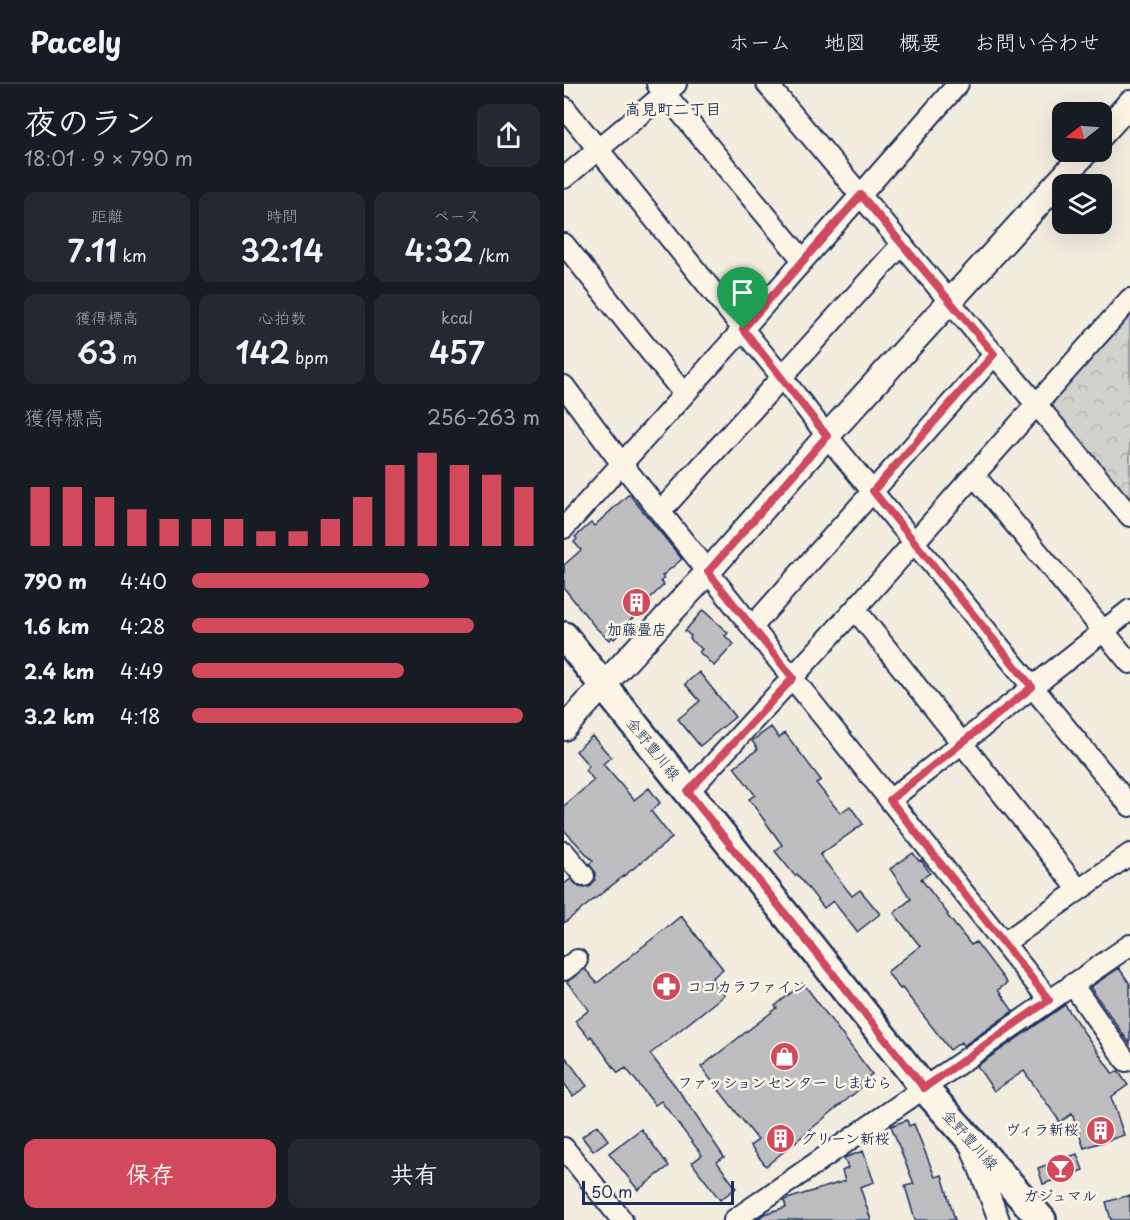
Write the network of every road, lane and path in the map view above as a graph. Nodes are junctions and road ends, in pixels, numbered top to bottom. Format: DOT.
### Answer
graph roads {
  1 [pos="767,84"];
  2 [pos="958,84"];
  3 [pos="666,87"];
  4 [pos="1130,103"];
  5 [pos="564,107"];
  6 [pos="1112,123"];
  7 [pos="598,149"];
  8 [pos="1077,162"];
  9 [pos="564,178"];
  10 [pos="861,195"];
  11 [pos="564,244"];
  12 [pos="902,244"];
  13 [pos="803,260"];
  14 [pos="1130,299"];
  15 [pos="951,300"];
  16 [pos="743,329"];
  17 [pos="994,354"];
  18 [pos="781,376"];
  19 [pos="564,386"];
  20 [pos="684,394"];
  21 [pos="1037,405"];
  22 [pos="827,436"];
  23 [pos="622,464"];
  24 [pos="974,475"];
  25 [pos="873,491"];
  26 [pos="660,512"];
  27 [pos="1130,516"];
  28 [pos="564,528"];
  29 [pos="914,541"];
  30 [pos="708,572"];
  31 [pos="855,609"];
  32 [pos="1130,610"];
  33 [pos="752,627"];
  34 [pos="1104,631"];
  35 [pos="564,636"];
  36 [pos="1130,663"];
  37 [pos="793,678"];
  38 [pos="602,686"];
  39 [pos="1032,687"];
  40 [pos="564,728"];
  41 [pos="963,744"];
  42 [pos="688,792"];
  43 [pos="890,800"];
  44 [pos="1130,806"];
  45 [pos="564,852"];
  46 [pos="1130,854"];
  47 [pos="584,876"];
  48 [pos="1079,890"];
  49 [pos="1004,943"];
  50 [pos="1130,945"];
  51 [pos="1072,984"];
  52 [pos="1049,1000"];
  53 [pos="1126,1061"];
  54 [pos="924,1088"];
  55 [pos="966,1136"];
  56 [pos="564,1148"];
  57 [pos="622,1220"];
  58 [pos="734,1220"];
  59 [pos="999,1220"];
  60 [pos="1042,1220"];
  1 -- 10 [label="street"];
  2 -- 10 [label="street"];
  3 -- 7 [label="street"];
  3 -- 13 [label="street"];
  4 -- 6 [label="street"];
  5 -- 7 [label="street"];
  7 -- 9 [label="street"];
  7 -- 16 [label="street"];
  8 -- 15 [label="street"];
  10 -- 12 [label="street"];
  10 -- 13 [label="street"];
  11 -- 20 [label="street"];
  12 -- 15 [label="street"];
  12 -- 18 [label="street"];
  13 -- 16 [label="street"];
  14 -- 21 [label="street"];
  15 -- 17 [label="street"];
  15 -- 22 [label="street"];
  16 -- 18 [label="street"];
  16 -- 20 [label="street"];
  17 -- 21 [label="street"];
  17 -- 25 [label="street"];
  18 -- 22 [label="street"];
  18 -- 26 [label="street"];
  19 -- 23 [label="street"];
  20 -- 23 [label="street"];
  21 -- 24 [label="street"];
  21 -- 27 [label="street"];
  22 -- 25 [label="street"];
  22 -- 30 [label="street"];
  23 -- 26 [label="street"];
  23 -- 28 [label="street"];
  24 -- 29 [label="street"];
  24 -- 34 [label="street"];
  25 -- 29 [label="street"];
  25 -- 33 [label="street"];
  26 -- 30 [label="street"];
  29 -- 31 [label="street"];
  29 -- 39 [label="street"];
  30 -- 33 [label="street"];
  30 -- 38 [label="street"];
  31 -- 37 [label="street"];
  31 -- 41 [label="street"];
  32 -- 34 [label="street"];
  33 -- 37 [label="street"];
  34 -- 36 [label="street"];
  34 -- 39 [label="street"];
  35 -- 38 [label="main road, 金野豊川線"];
  37 -- 42 [label="street"];
  37 -- 43 [label="street"];
  38 -- 40 [label="street"];
  38 -- 42 [label="main road, 金野豊川線"];
  39 -- 41 [label="street"];
  39 -- 44 [label="street"];
  41 -- 43 [label="street"];
  41 -- 48 [label="street"];
  42 -- 54 [label="main road, 金野豊川線"];
  43 -- 49 [label="street"];
  45 -- 47 [label="street"];
  46 -- 48 [label="street"];
  48 -- 49 [label="street"];
  49 -- 52 [label="street"];
  50 -- 51 [label="street"];
  51 -- 52 [label="street"];
  51 -- 53 [label="street"];
  52 -- 54 [label="street"];
  54 -- 55 [label="main road, 金野豊川線"];
  54 -- 58 [label="street"];
  55 -- 59 [label="street"];
  55 -- 60 [label="main road, 金野豊川線"];
  56 -- 57 [label="street"];
}
